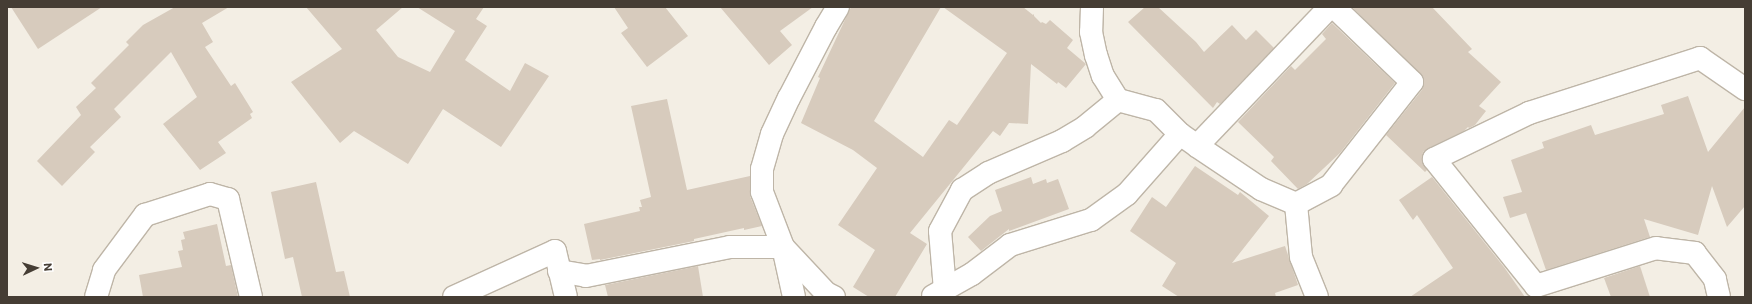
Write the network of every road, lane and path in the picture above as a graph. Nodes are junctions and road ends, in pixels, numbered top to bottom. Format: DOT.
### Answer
graph roads {
  1 [pos="838,7"];
  2 [pos="1092,7"];
  3 [pos="1330,7"];
  4 [pos="1334,7"];
  5 [pos="1745,89"];
  6 [pos="1118,100"];
  7 [pos="1188,140"];
  8 [pos="1296,204"];
  9 [pos="783,247"];
  10 [pos="559,271"];
  11 [pos="938,293"];
  12 [pos="96,297"];
  13 [pos="251,297"];
  14 [pos="454,297"];
  15 [pos="566,297"];
  16 [pos="794,297"];
  17 [pos="834,297"];
  18 [pos="1317,297"];
  19 [pos="1719,297"];
  1 -- 9 [label="street"];
  2 -- 6 [label="street"];
  3 -- 7 [label="street"];
  4 -- 8 [label="street"];
  5 -- 19 [label="street"];
  6 -- 7 [label="street"];
  6 -- 11 [label="street"];
  7 -- 8 [label="street"];
  7 -- 11 [label="street"];
  8 -- 18 [label="street"];
  9 -- 10 [label="street"];
  9 -- 16 [label="street"];
  9 -- 17 [label="street"];
  10 -- 14 [label="street"];
  10 -- 15 [label="street"];
  12 -- 13 [label="street"];
}
